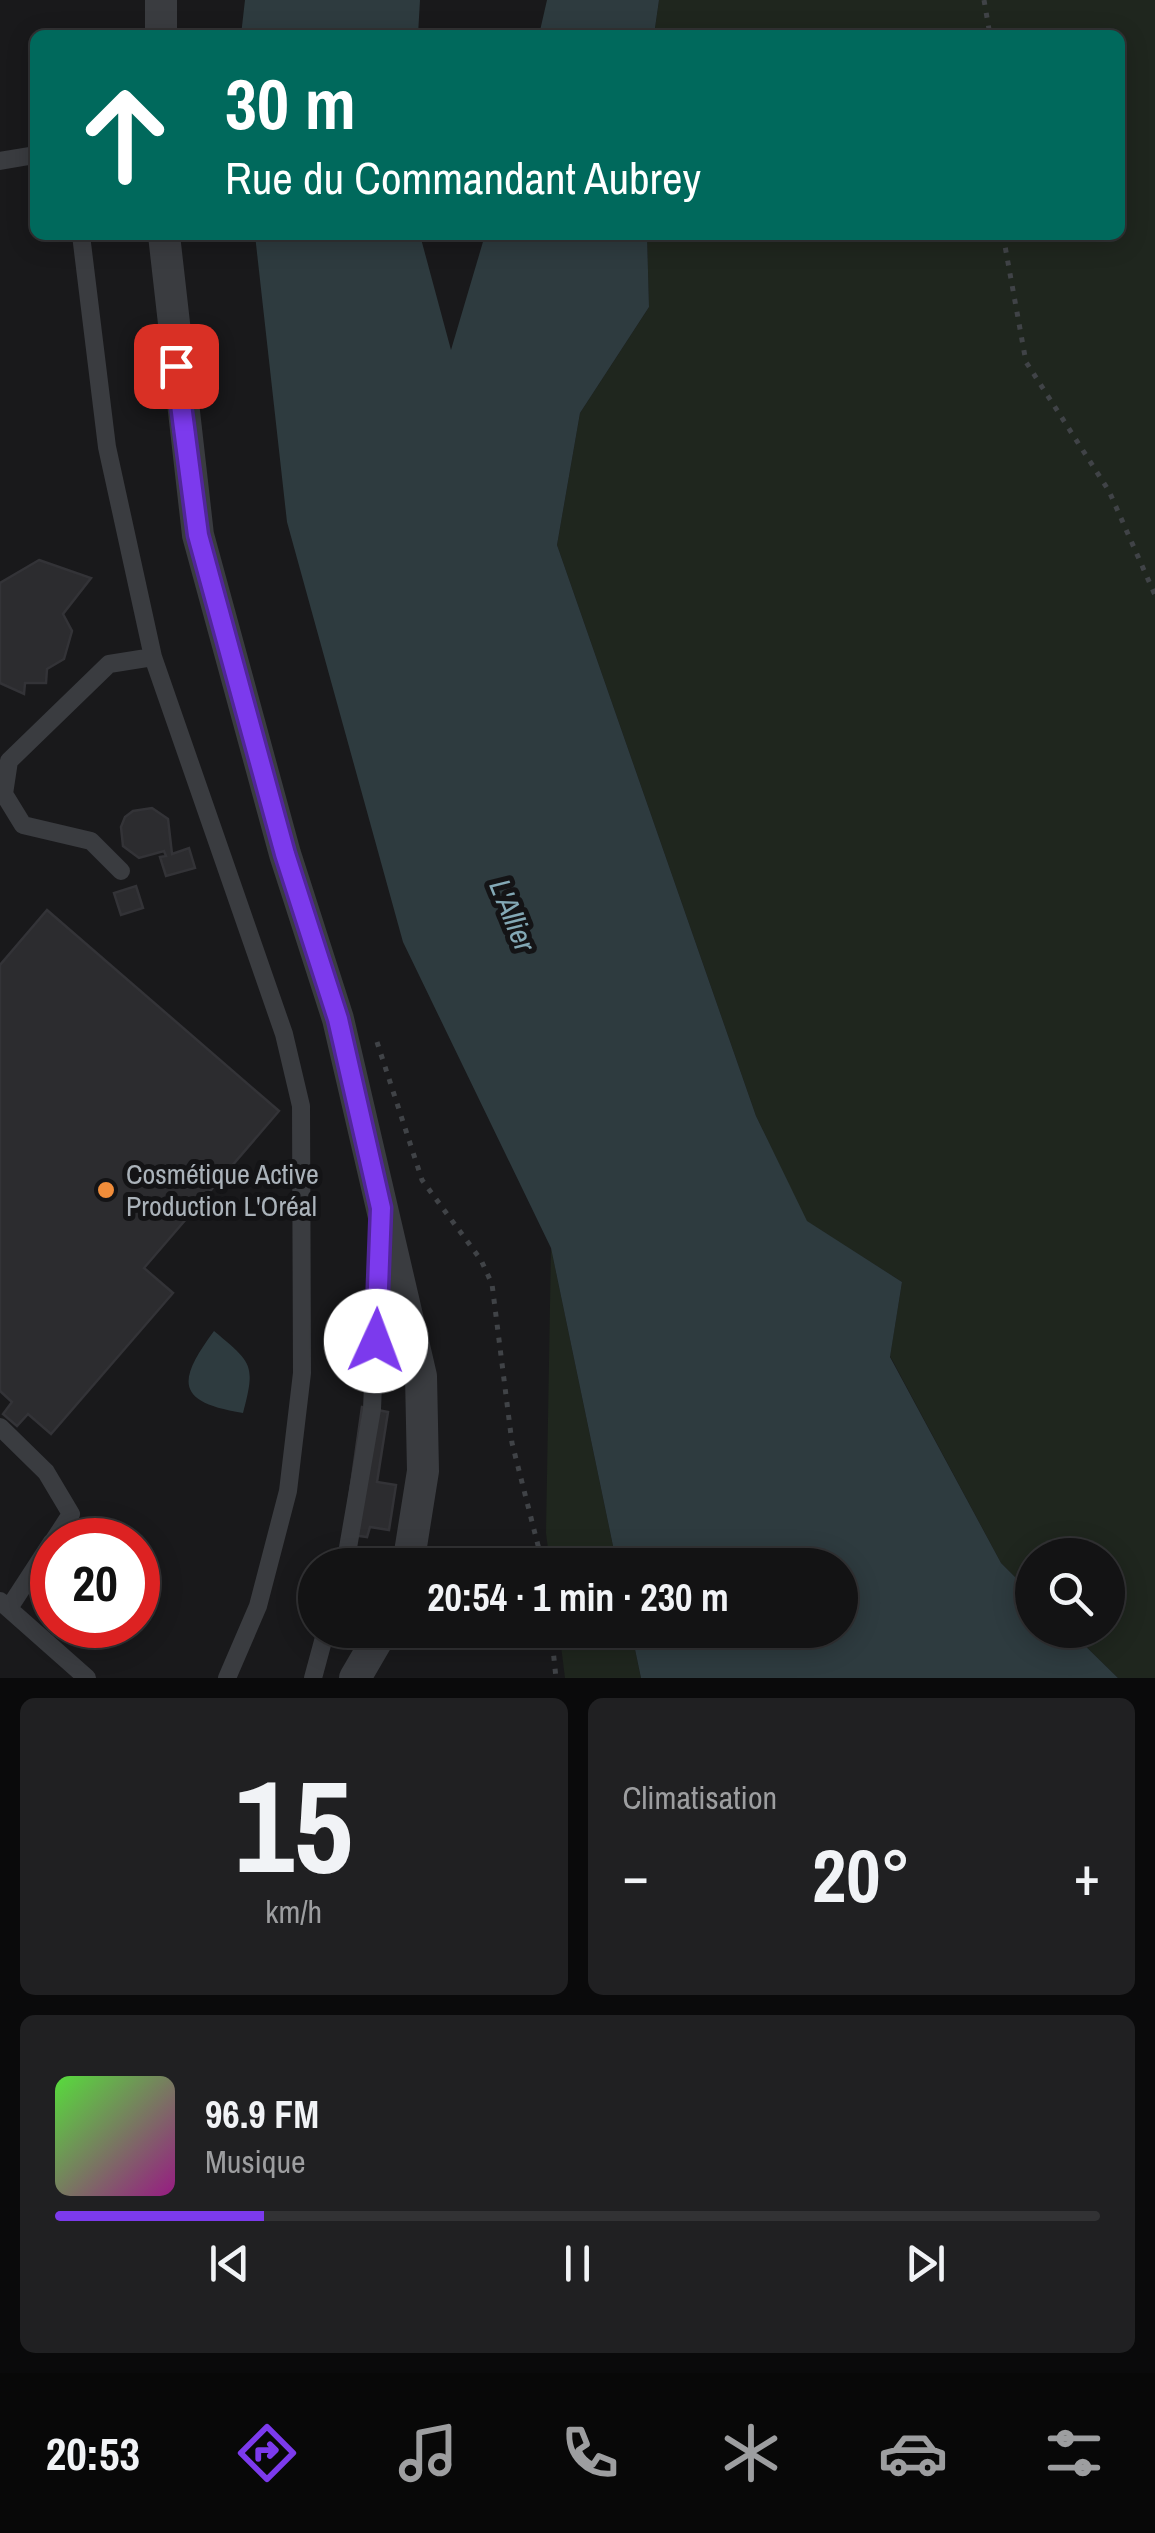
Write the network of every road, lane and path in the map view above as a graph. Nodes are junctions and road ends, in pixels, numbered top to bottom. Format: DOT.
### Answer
graph roads {
  1 [pos="161,0"];
  2 [pos="984,0"];
  3 [pos="160,30"];
  4 [pos="989,30"];
  5 [pos="30,155"];
  6 [pos="0,161"];
  7 [pos="82,240"];
  8 [pos="165,240"];
  9 [pos="1004,240"];
  10 [pos="1155,595"];
  11 [pos="153,657"];
  12 [pos="121,871"];
  13 [pos="375,1035"];
  14 [pos="381,1208"];
  15 [pos="0,1427"];
  16 [pos="68,1518"];
  17 [pos="348,1548"];
  18 [pos="411,1548"];
  19 [pos="539,1548"];
  20 [pos="30,1571"];
  21 [pos="4,1604"];
  22 [pos="321,1648"];
  23 [pos="373,1648"];
  24 [pos="554,1648"];
  25 [pos="87,1678"];
  26 [pos="227,1678"];
  27 [pos="313,1678"];
  28 [pos="356,1678"];
  29 [pos="556,1678"];
  1 -- 3 [label="street"];
  2 -- 4 [label="path"];
  5 -- 6 [label="lane"];
  7 -- 11 [label="lane"];
  8 -- 14 [label="street"];
  9 -- 10 [label="path"];
  11 -- 12 [label="lane"];
  11 -- 26 [label="lane"];
  13 -- 19 [label="path"];
  14 -- 17 [label="lane"];
  14 -- 18 [label="street"];
  15 -- 16 [label="lane"];
  20 -- 21 [label="lane"];
  21 -- 25 [label="lane"];
  22 -- 27 [label="lane"];
  23 -- 28 [label="street"];
  24 -- 29 [label="path"];
}
